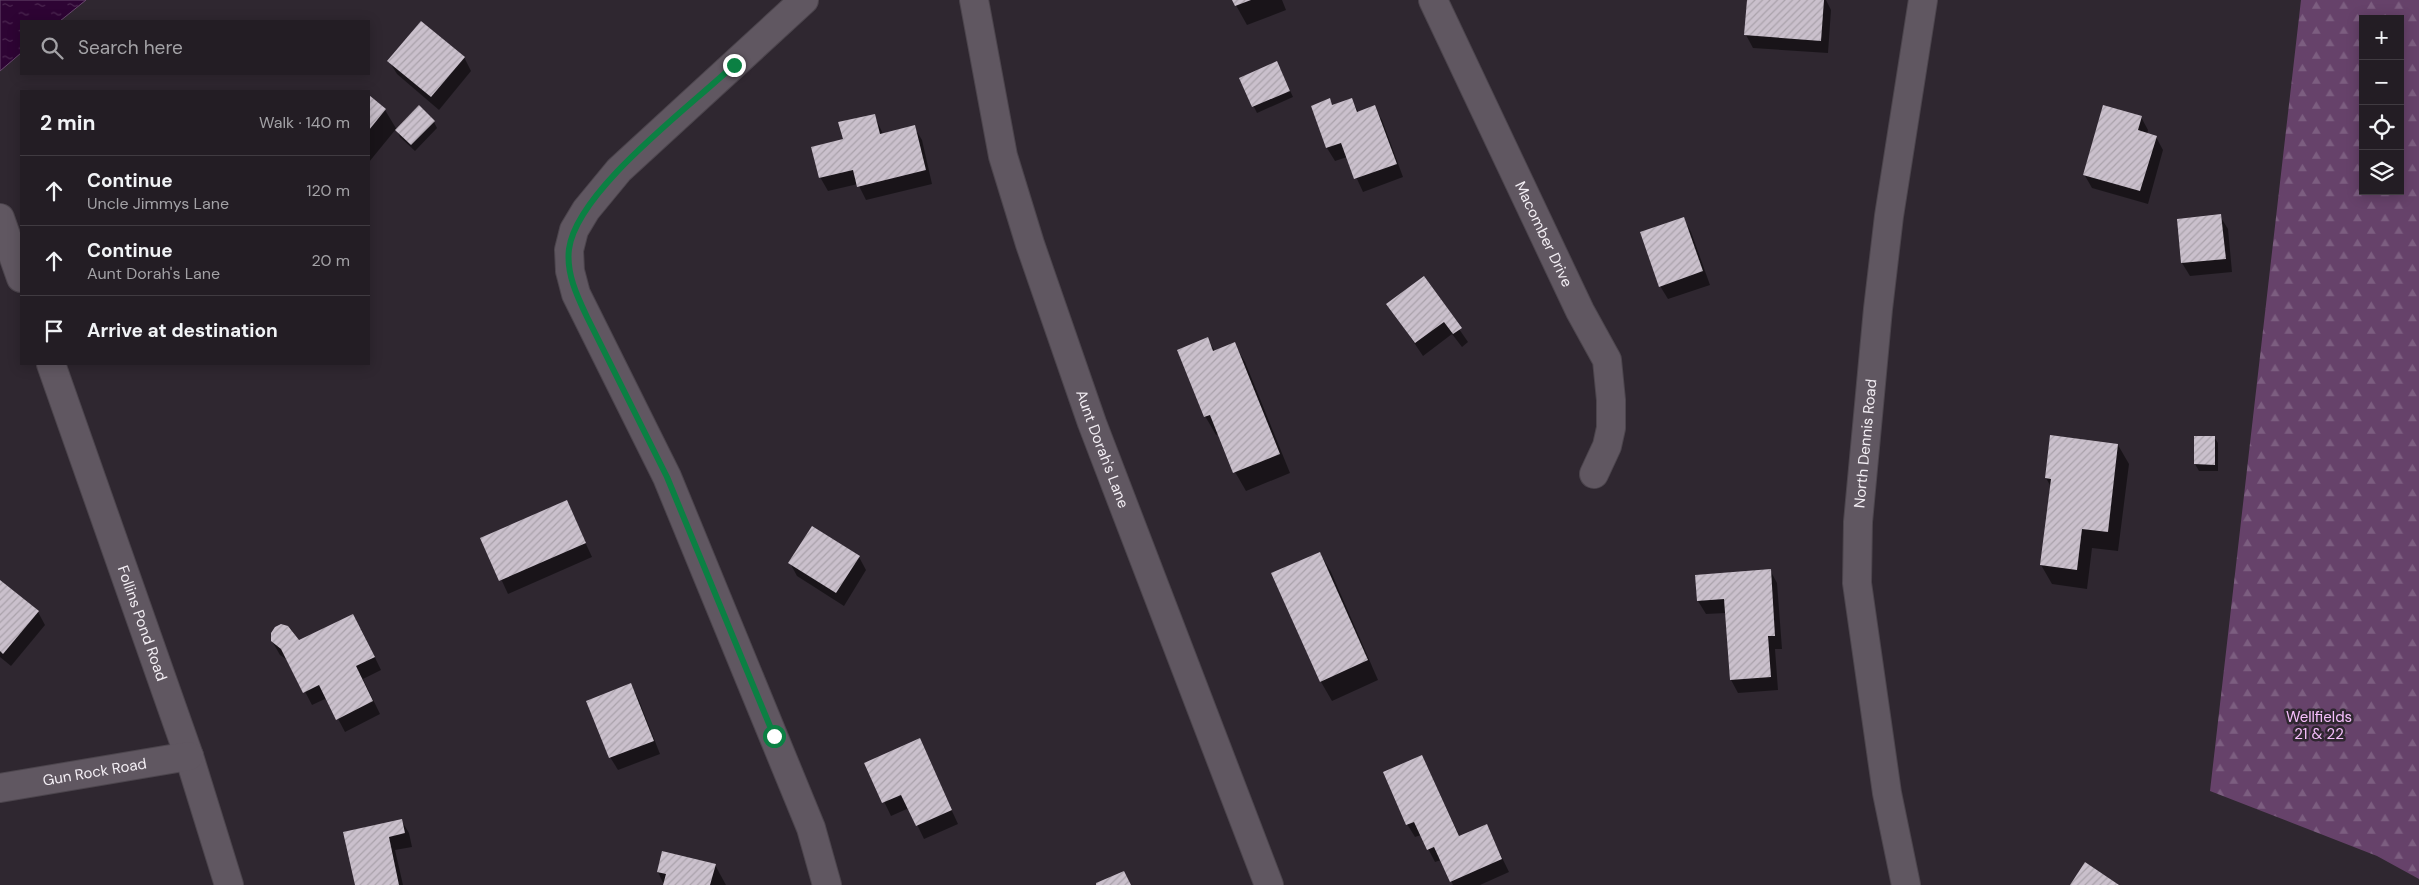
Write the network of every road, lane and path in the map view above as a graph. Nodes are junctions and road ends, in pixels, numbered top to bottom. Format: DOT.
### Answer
graph roads {
  1 [pos="804,0"];
  2 [pos="974,0"];
  3 [pos="1433,0"];
  4 [pos="1924,0"];
  5 [pos="1,220"];
  6 [pos="20,275"];
  7 [pos="51,365"];
  8 [pos="1594,474"];
  9 [pos="189,756"];
  10 [pos="0,788"];
  11 [pos="229,885"];
  12 [pos="827,885"];
  13 [pos="1269,885"];
  14 [pos="1906,885"];
  1 -- 12 [label="street"];
  2 -- 13 [label="street, Aunt Dorah's Lane"];
  3 -- 8 [label="street, Macomber Drive"];
  4 -- 14 [label="street, North Dennis Road"];
  5 -- 6 [label="street"];
  7 -- 9 [label="street, Follins Pond Road"];
  9 -- 10 [label="street, Gun Rock Road"];
  9 -- 11 [label="street, Follins Pond Road"];
}
